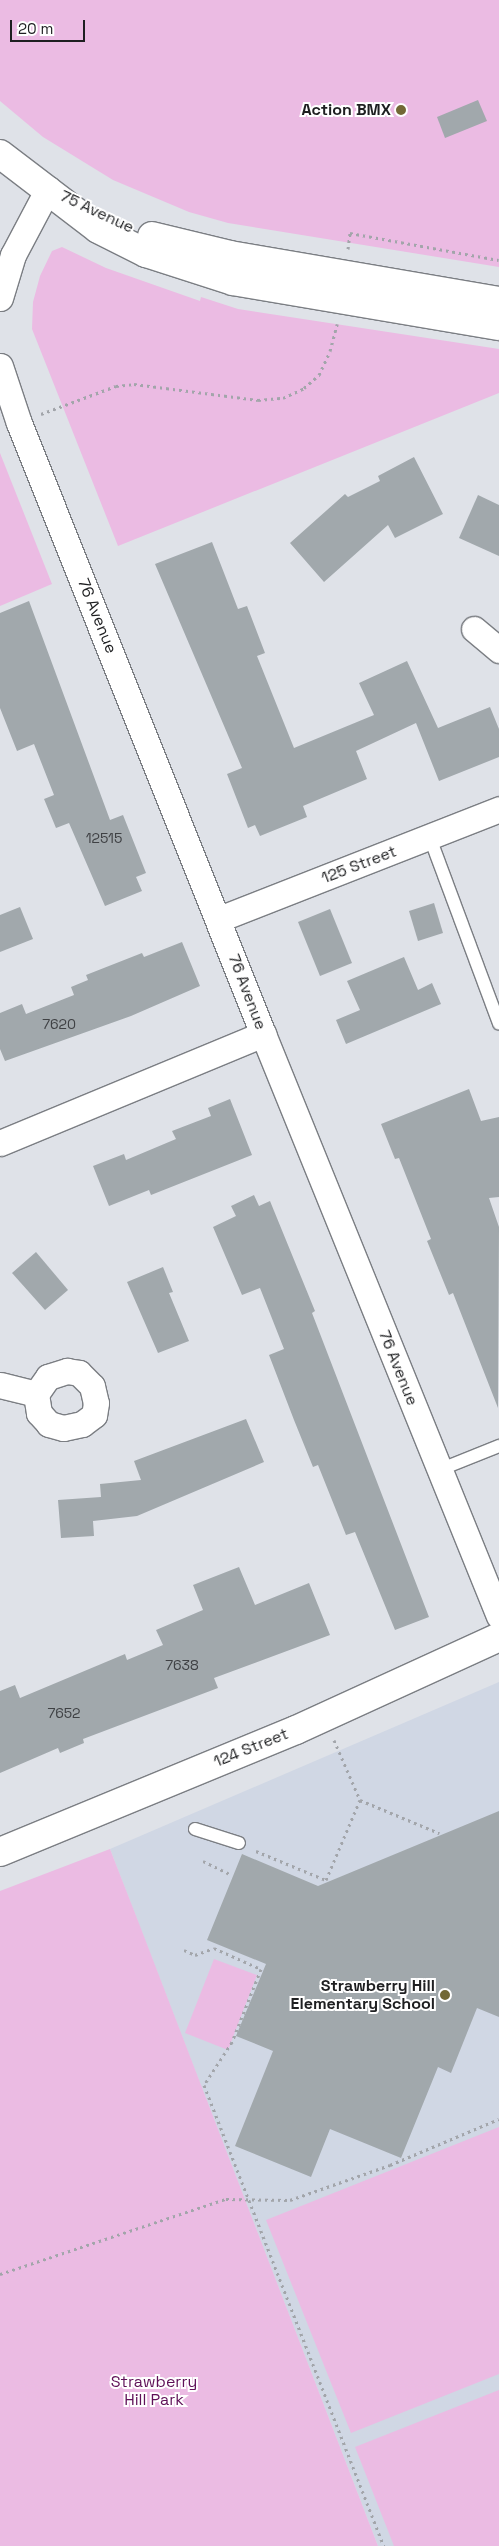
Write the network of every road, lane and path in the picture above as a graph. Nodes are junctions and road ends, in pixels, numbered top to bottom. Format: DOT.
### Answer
graph roads {
  1 [pos="0,154"];
  2 [pos="48,189"];
  3 [pos="348,251"];
  4 [pos="499,260"];
  5 [pos="0,298"];
  6 [pos="499,301"];
  7 [pos="338,320"];
  8 [pos="499,326"];
  9 [pos="0,366"];
  10 [pos="35,416"];
  11 [pos="474,629"];
  12 [pos="499,650"];
  13 [pos="499,809"];
  14 [pos="430,838"];
  15 [pos="219,919"];
  16 [pos="499,1024"];
  17 [pos="263,1034"];
  18 [pos="0,1143"];
  19 [pos="0,1385"];
  20 [pos="36,1394"];
  21 [pos="499,1446"];
  22 [pos="439,1470"];
  23 [pos="499,1616"];
  24 [pos="499,1637"];
  25 [pos="334,1739"];
  26 [pos="360,1800"];
  27 [pos="195,1829"];
  28 [pos="439,1833"];
  29 [pos="239,1843"];
  30 [pos="0,1852"];
  31 [pos="203,1862"];
  32 [pos="230,1874"];
  33 [pos="184,1950"];
  34 [pos="499,2119"];
  35 [pos="249,2199"];
  36 [pos="0,2274"];
  37 [pos="384,2546"];
  1 -- 2 [label="street"];
  2 -- 5 [label="street"];
  2 -- 6 [label="street, 75 Avenue"];
  2 -- 8 [label="street, 75 Avenue"];
  3 -- 4 [label="path"];
  7 -- 10 [label="path"];
  9 -- 15 [label="street, 76 Avenue"];
  11 -- 12 [label="street"];
  13 -- 14 [label="street, 125 Street"];
  14 -- 15 [label="street, 125 Street"];
  14 -- 16 [label="lane"];
  15 -- 17 [label="street, 76 Avenue"];
  17 -- 18 [label="street"];
  17 -- 22 [label="street, 76 Avenue"];
  19 -- 20 [label="street"];
  21 -- 22 [label="lane"];
  22 -- 23 [label="street, 76 Avenue"];
  24 -- 30 [label="street, 124 Street"];
  25 -- 26 [label="path"];
  26 -- 28 [label="path"];
  26 -- 29 [label="path"];
  27 -- 29 [label="lane"];
  31 -- 32 [label="path"];
  33 -- 35 [label="path"];
  34 -- 35 [label="path"];
  35 -- 36 [label="path"];
  35 -- 37 [label="path"];
}
